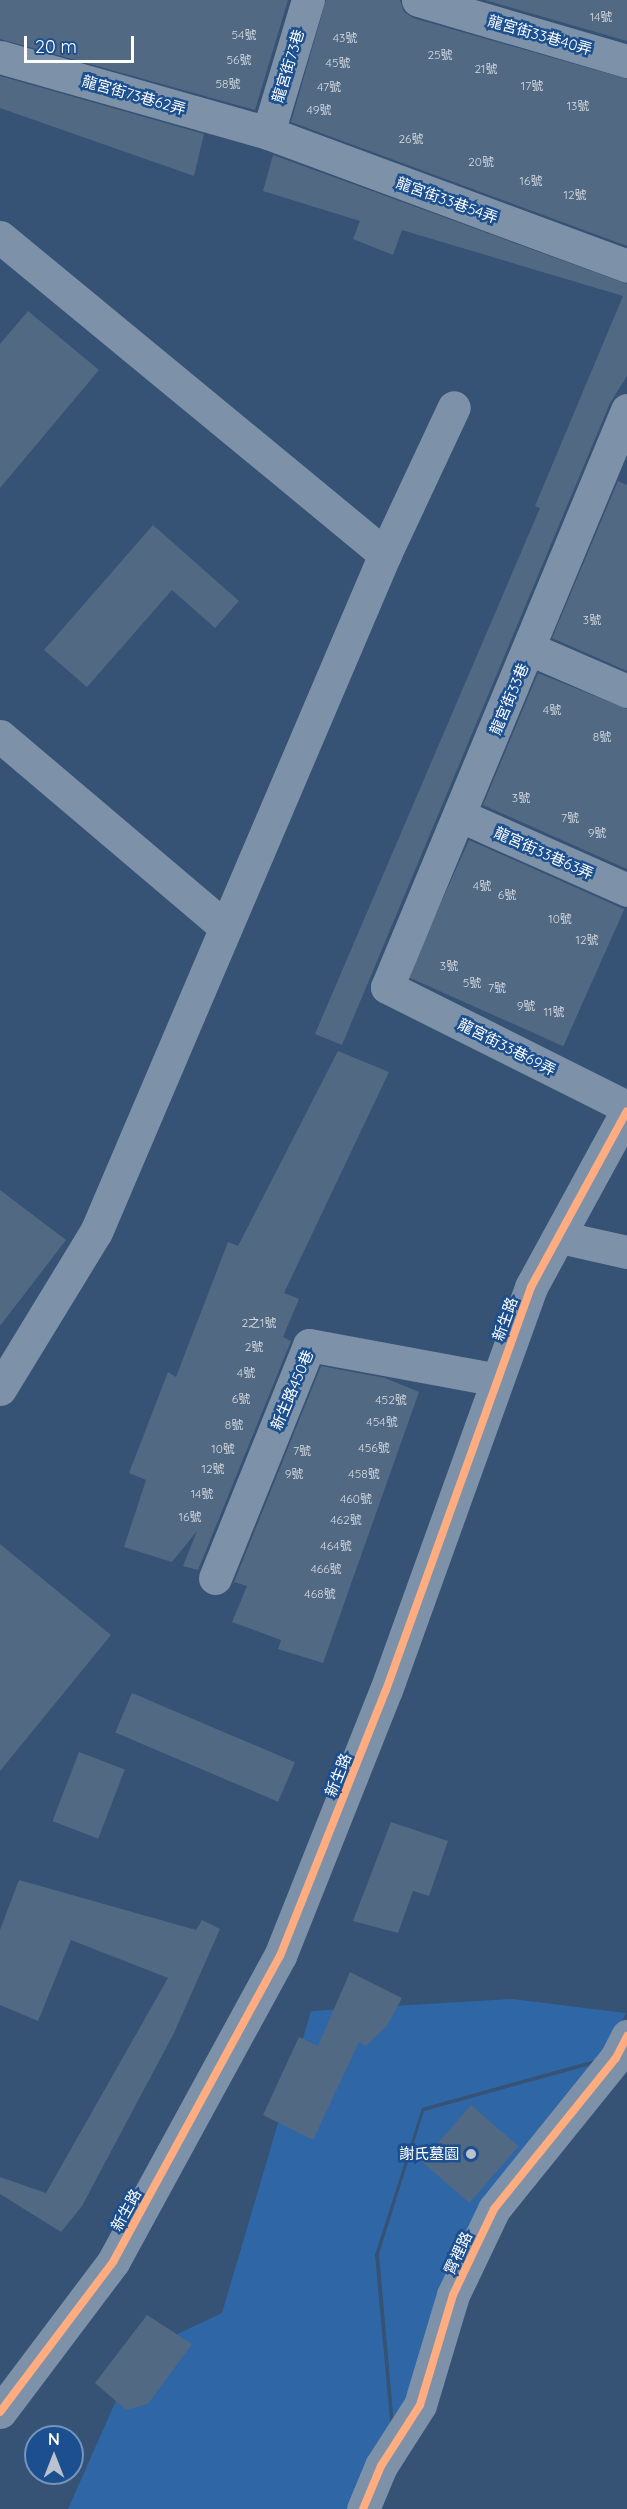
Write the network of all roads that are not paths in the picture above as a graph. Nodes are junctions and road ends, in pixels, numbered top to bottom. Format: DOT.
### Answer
graph roads {
  1 [pos="308,0"];
  2 [pos="418,0"];
  3 [pos="0,57"];
  4 [pos="627,61"];
  5 [pos="268,133"];
  6 [pos="0,237"];
  7 [pos="627,266"];
  8 [pos="454,407"];
  9 [pos="627,410"];
  10 [pos="617,464"];
  11 [pos="385,554"];
  12 [pos="530,649"];
  13 [pos="627,691"];
  14 [pos="0,736"];
  15 [pos="461,816"];
  16 [pos="627,890"];
  17 [pos="225,927"];
  18 [pos="387,987"];
  19 [pos="627,1109"];
  20 [pos="560,1237"];
  21 [pos="627,1252"];
  22 [pos="497,1380"];
  23 [pos="0,1389"];
  24 [pos="215,1578"];
  25 [pos="627,2036"];
  26 [pos="0,2412"];
  27 [pos="363,2509"];
  1 -- 5 [label="street, 龍宮街73巷"];
  2 -- 4 [label="street, 龍宮街33巷40弄"];
  3 -- 5 [label="street, 龍宮街73巷62弄"];
  5 -- 7 [label="street, 龍宮街33巷54弄"];
  6 -- 11 [label="street"];
  8 -- 11 [label="street"];
  9 -- 10 [label="street, 龍宮街33巷"];
  10 -- 12 [label="street, 龍宮街33巷"];
  11 -- 17 [label="street"];
  12 -- 13 [label="street"];
  12 -- 15 [label="street, 龍宮街33巷"];
  14 -- 17 [label="street"];
  15 -- 16 [label="street, 龍宮街33巷63弄"];
  15 -- 18 [label="street, 龍宮街33巷"];
  17 -- 23 [label="street"];
  18 -- 19 [label="street, 龍宮街33巷69弄"];
  19 -- 20 [label="street, 新生路"];
  20 -- 21 [label="street"];
  20 -- 22 [label="street, 新生路"];
  22 -- 24 [label="street, 新生路450巷"];
  22 -- 26 [label="street, 新生路"];
  25 -- 27 [label="street, 霄裡路"];
}
